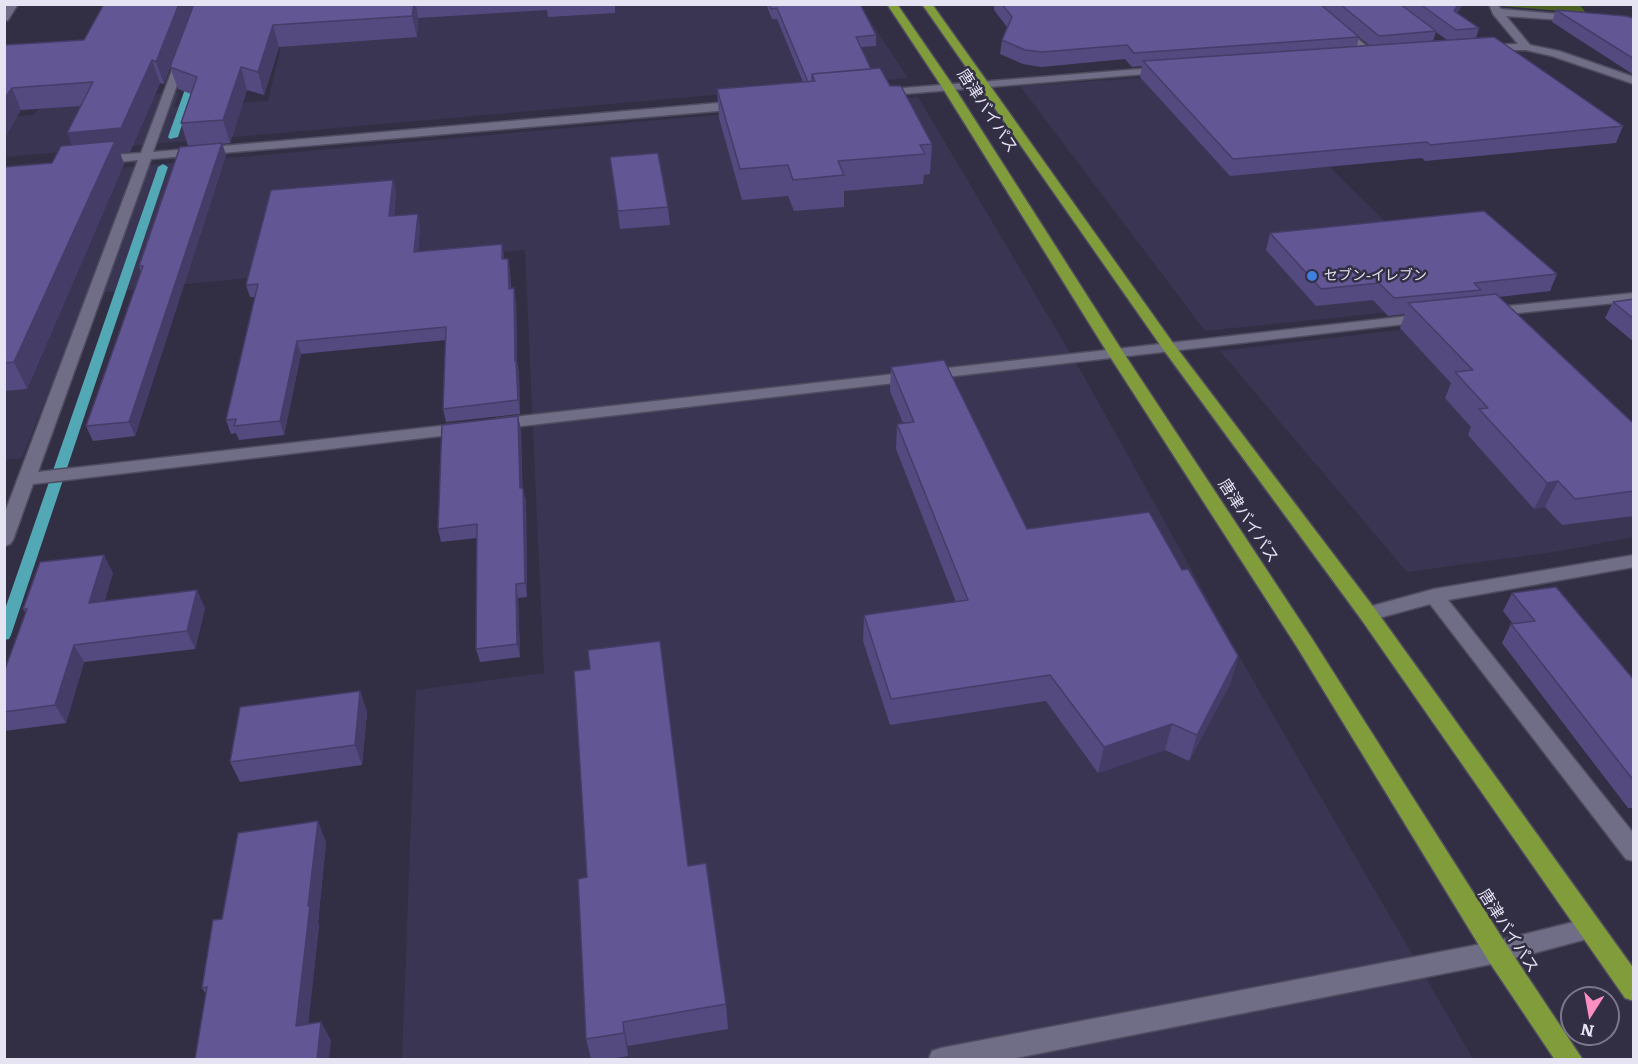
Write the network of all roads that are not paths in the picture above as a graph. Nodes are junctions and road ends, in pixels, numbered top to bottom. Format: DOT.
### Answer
graph roads {
  1 [pos="13,4"];
  2 [pos="892,4"];
  3 [pos="927,4"];
  4 [pos="1308,4"];
  5 [pos="1495,8"];
  6 [pos="4,18"];
  7 [pos="1589,19"];
  8 [pos="186,46"];
  9 [pos="1526,47"];
  10 [pos="1469,48"];
  11 [pos="1350,57"];
  12 [pos="1177,69"];
  13 [pos="1634,81"];
  14 [pos="980,83"];
  15 [pos="948,87"];
  16 [pos="861,94"];
  17 [pos="754,104"];
  18 [pos="145,156"];
  19 [pos="86,162"];
  20 [pos="1634,297"];
  21 [pos="1480,313"];
  22 [pos="1444,316"];
  23 [pos="1168,346"];
  24 [pos="1115,352"];
  25 [pos="27,479"];
  26 [pos="4,540"];
  27 [pos="1634,561"];
  28 [pos="1434,596"];
  29 [pos="1368,614"];
  30 [pos="1634,852"];
  31 [pos="1590,929"];
  32 [pos="1497,952"];
  33 [pos="1634,990"];
  34 [pos="941,1059"];
  35 [pos="1570,1059"];
  1 -- 6 [label="street"];
  2 -- 15 [label="highway, 唐津バイパス"];
  3 -- 14 [label="highway, 唐津バイパス"];
  4 -- 11 [label="street"];
  5 -- 7 [label="street"];
  5 -- 9 [label="street"];
  8 -- 18 [label="street"];
  9 -- 10 [label="street"];
  9 -- 13 [label="street"];
  12 -- 14 [label="street"];
  14 -- 15 [label="street"];
  14 -- 23 [label="highway, 唐津バイパス"];
  15 -- 16 [label="street"];
  15 -- 24 [label="highway, 唐津バイパス"];
  17 -- 18 [label="street"];
  18 -- 19 [label="street"];
  18 -- 25 [label="street"];
  20 -- 21 [label="street"];
  22 -- 23 [label="street"];
  23 -- 24 [label="street"];
  23 -- 29 [label="highway, 唐津バイパス"];
  24 -- 25 [label="street"];
  24 -- 32 [label="highway, 唐津バイパス"];
  25 -- 26 [label="street"];
  27 -- 28 [label="street"];
  28 -- 29 [label="street"];
  28 -- 30 [label="street"];
  29 -- 31 [label="highway, 唐津バイパス"];
  31 -- 32 [label="street"];
  31 -- 33 [label="highway, 唐津バイパス"];
  32 -- 34 [label="street"];
  32 -- 35 [label="highway, 唐津バイパス"];
}
